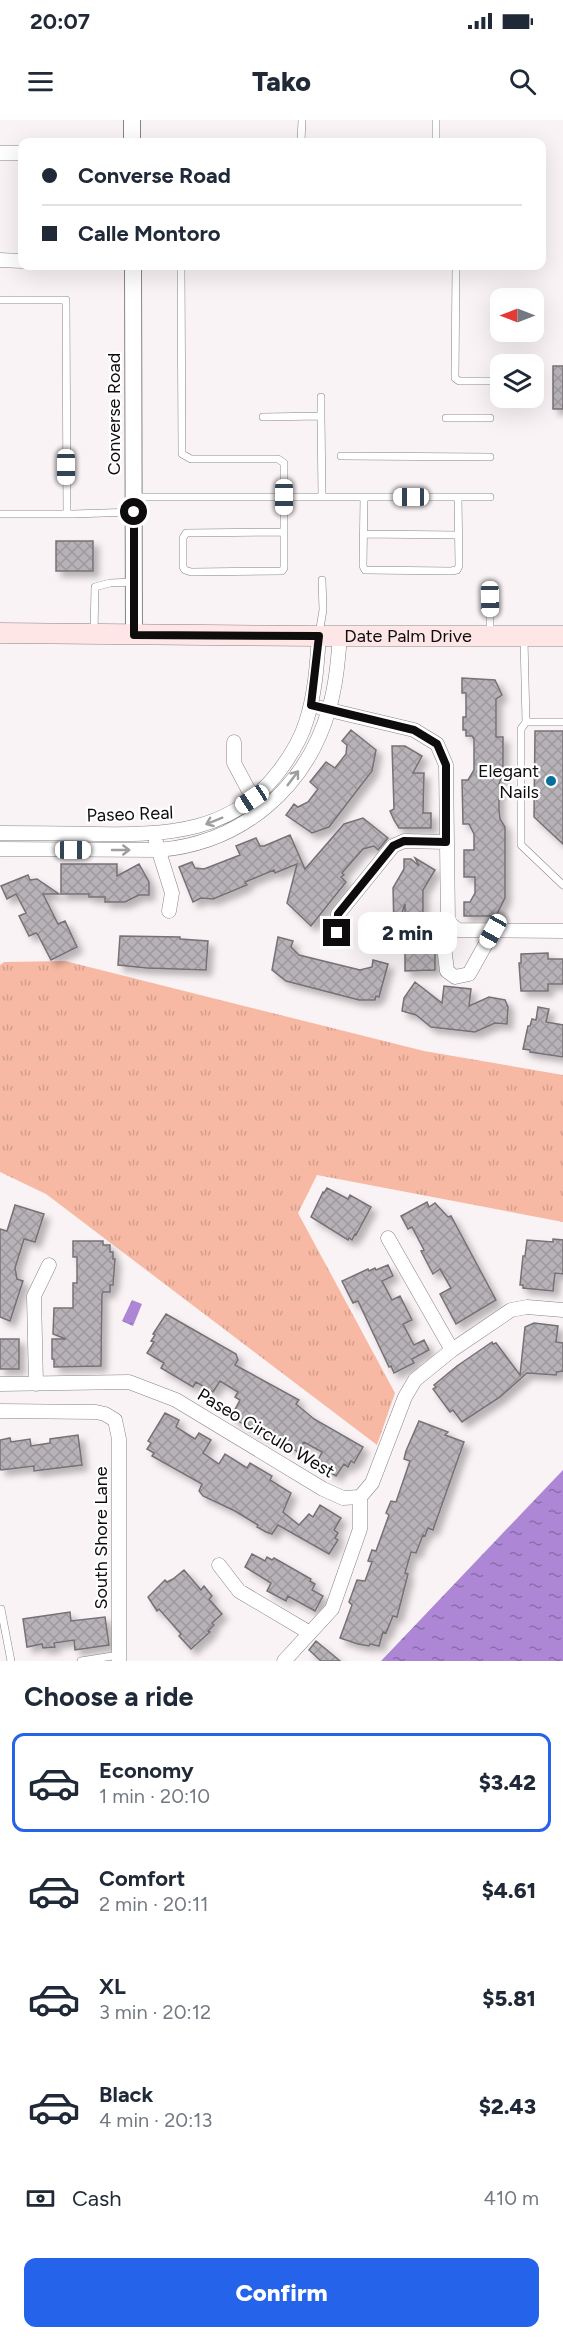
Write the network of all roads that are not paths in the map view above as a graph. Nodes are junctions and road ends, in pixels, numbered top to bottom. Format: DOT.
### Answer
graph roads {
  1 [pos="132,120"];
  2 [pos="302,120"];
  3 [pos="436,120"];
  4 [pos="132,138"];
  5 [pos="301,138"];
  6 [pos="436,138"];
  7 [pos="0,153"];
  8 [pos="18,153"];
  9 [pos="0,260"];
  10 [pos="18,261"];
  11 [pos="133,270"];
  12 [pos="181,270"];
  13 [pos="456,270"];
  14 [pos="0,300"];
  15 [pos="490,381"];
  16 [pos="321,397"];
  17 [pos="321,416"];
  18 [pos="263,417"];
  19 [pos="446,418"];
  20 [pos="490,418"];
  21 [pos="341,456"];
  22 [pos="490,457"];
  23 [pos="284,497"];
  24 [pos="322,497"];
  25 [pos="364,497"];
  26 [pos="458,497"];
  27 [pos="490,497"];
  28 [pos="134,504"];
  29 [pos="0,514"];
  30 [pos="67,514"];
  31 [pos="284,532"];
  32 [pos="363,534"];
  33 [pos="458,535"];
  34 [pos="322,580"];
  35 [pos="134,582"];
  36 [pos="490,593"];
  37 [pos="0,633"];
  38 [pos="94,634"];
  39 [pos="134,635"];
  40 [pos="319,636"];
  41 [pos="340,636"];
  42 [pos="490,636"];
  43 [pos="524,636"];
  44 [pos="563,636"];
  45 [pos="311,705"];
  46 [pos="329,710"];
  47 [pos="526,722"];
  48 [pos="563,722"];
  49 [pos="234,742"];
  50 [pos="252,799"];
  51 [pos="262,812"];
  52 [pos="0,833"];
  53 [pos="30,833"];
  54 [pos="154,834"];
  55 [pos="446,842"];
  56 [pos="0,849"];
  57 [pos="30,849"];
  58 [pos="159,850"];
  59 [pos="563,885"];
  60 [pos="169,911"];
  61 [pos="448,922"];
  62 [pos="493,931"];
  63 [pos="563,931"];
  64 [pos="337,933"];
  65 [pos="388,1238"];
  66 [pos="49,1264"];
  67 [pos="563,1310"];
  68 [pos="452,1350"];
  69 [pos="0,1384"];
  70 [pos="36,1384"];
  71 [pos="0,1411"];
  72 [pos="360,1497"];
  73 [pos="219,1565"];
  74 [pos="1,1609"];
  75 [pos="310,1633"];
  76 [pos="119,1658"];
  77 [pos="11,1661"];
  78 [pos="81,1661"];
  79 [pos="284,1661"];
  1 -- 4 [label="street"];
  2 -- 5 [label="lane"];
  3 -- 6 [label="lane"];
  7 -- 8 [label="street"];
  9 -- 10 [label="street"];
  11 -- 28 [label="street, Converse Road"];
  12 -- 23 [label="lane"];
  13 -- 15 [label="lane"];
  14 -- 30 [label="lane"];
  16 -- 17 [label="lane"];
  17 -- 18 [label="lane"];
  17 -- 24 [label="lane"];
  19 -- 20 [label="lane"];
  21 -- 22 [label="lane"];
  23 -- 24 [label="lane"];
  23 -- 28 [label="lane"];
  23 -- 31 [label="lane"];
  24 -- 25 [label="lane"];
  25 -- 26 [label="lane"];
  25 -- 32 [label="lane"];
  26 -- 27 [label="lane"];
  26 -- 33 [label="lane"];
  28 -- 30 [label="lane"];
  28 -- 35 [label="street, Converse Road"];
  29 -- 30 [label="lane"];
  31 -- 31 [label="lane"];
  32 -- 33 [label="lane"];
  32 -- 33 [label="lane"];
  34 -- 40 [label="lane"];
  35 -- 38 [label="lane"];
  35 -- 39 [label="street, Converse Road"];
  36 -- 42 [label="lane"];
  37 -- 38 [label="main road, Date Palm Drive"];
  38 -- 39 [label="main road, Date Palm Drive"];
  39 -- 40 [label="main road, Date Palm Drive"];
  40 -- 41 [label="main road, Date Palm Drive"];
  40 -- 45 [label="street, Paseo Real"];
  41 -- 42 [label="main road, Date Palm Drive"];
  41 -- 46 [label="street, Paseo Real"];
  42 -- 43 [label="main road, Date Palm Drive"];
  43 -- 44 [label="main road, Date Palm Drive"];
  43 -- 47 [label="lane"];
  45 -- 46 [label="street"];
  45 -- 50 [label="street, Paseo Real"];
  51 -- 46 [label="street, Paseo Real, one-way"];
  46 -- 55 [label="street"];
  47 -- 48 [label="lane"];
  47 -- 59 [label="lane"];
  49 -- 50 [label="street"];
  50 -- 51 [label="street"];
  50 -- 54 [label="street, Paseo Real, one-way"];
  51 -- 58 [label="street, Paseo Real"];
  52 -- 53 [label="street, Paseo Real"];
  53 -- 54 [label="street, Paseo Real"];
  53 -- 57 [label="street"];
  54 -- 58 [label="street"];
  55 -- 61 [label="street"];
  55 -- 64 [label="street"];
  56 -- 57 [label="street, Paseo Real"];
  57 -- 58 [label="street, Paseo Real, one-way"];
  58 -- 60 [label="street"];
  61 -- 62 [label="street"];
  61 -- 62 [label="street"];
  62 -- 63 [label="street"];
  65 -- 68 [label="street"];
  66 -- 70 [label="street"];
  67 -- 68 [label="street"];
  68 -- 72 [label="street"];
  69 -- 70 [label="street, Paseo Circulo West"];
  70 -- 72 [label="street, Paseo Circulo West"];
  71 -- 76 [label="street, South Shore Lane"];
  72 -- 75 [label="street"];
  73 -- 75 [label="street"];
  74 -- 77 [label="lane"];
  75 -- 79 [label="street"];
  76 -- 78 [label="lane"];
}
